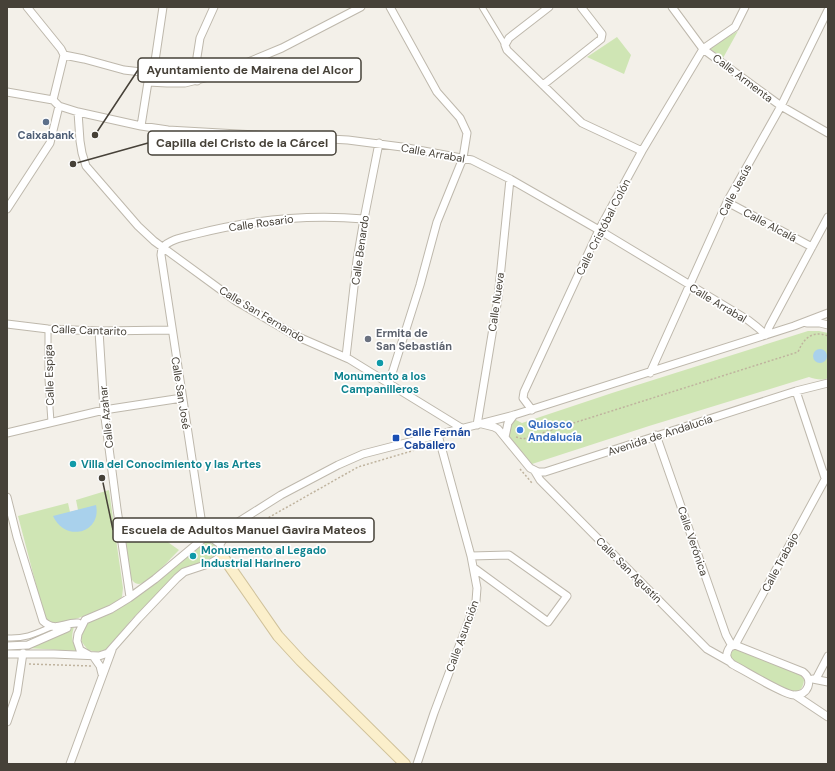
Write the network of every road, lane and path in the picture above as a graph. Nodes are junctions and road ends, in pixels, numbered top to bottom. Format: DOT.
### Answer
graph roads {
  1 [pos="27,7"];
  2 [pos="163,7"];
  3 [pos="214,7"];
  4 [pos="361,7"];
  5 [pos="390,7"];
  6 [pos="482,7"];
  7 [pos="549,7"];
  8 [pos="581,7"];
  9 [pos="672,7"];
  10 [pos="745,7"];
  11 [pos="828,10"];
  12 [pos="505,45"];
  13 [pos="704,49"];
  14 [pos="64,55"];
  15 [pos="150,73"];
  16 [pos="197,81"];
  17 [pos="148,82"];
  18 [pos="543,85"];
  19 [pos="7,92"];
  20 [pos="53,100"];
  21 [pos="59,106"];
  22 [pos="781,106"];
  23 [pos="78,112"];
  24 [pos="141,126"];
  25 [pos="828,133"];
  26 [pos="379,144"];
  27 [pos="642,151"];
  28 [pos="463,158"];
  29 [pos="510,179"];
  30 [pos="727,202"];
  31 [pos="7,209"];
  32 [pos="828,217"];
  33 [pos="364,219"];
  34 [pos="599,230"];
  35 [pos="812,247"];
  36 [pos="162,248"];
  37 [pos="690,286"];
  38 [pos="828,313"];
  39 [pos="7,324"];
  40 [pos="828,325"];
  41 [pos="794,326"];
  42 [pos="48,329"];
  43 [pos="172,330"];
  44 [pos="99,331"];
  45 [pos="766,335"];
  46 [pos="828,336"];
  47 [pos="346,357"];
  48 [pos="650,373"];
  49 [pos="389,383"];
  50 [pos="828,383"];
  51 [pos="796,391"];
  52 [pos="182,398"];
  53 [pos="104,410"];
  54 [pos="532,410"];
  55 [pos="514,415"];
  56 [pos="51,422"];
  57 [pos="479,425"];
  58 [pos="464,429"];
  59 [pos="7,433"];
  60 [pos="438,435"];
  61 [pos="505,435"];
  62 [pos="656,436"];
  63 [pos="418,449"];
  64 [pos="516,464"];
  65 [pos="534,470"];
  66 [pos="826,476"];
  67 [pos="534,486"];
  68 [pos="7,497"];
  69 [pos="255,518"];
  70 [pos="235,524"];
  71 [pos="206,538"];
  72 [pos="220,549"];
  73 [pos="471,556"];
  74 [pos="474,568"];
  75 [pos="130,597"];
  76 [pos="82,622"];
  77 [pos="50,627"];
  78 [pos="7,638"];
  79 [pos="7,646"];
  80 [pos="18,646"];
  81 [pos="734,646"];
  82 [pos="7,650"];
  83 [pos="112,650"];
  84 [pos="23,653"];
  85 [pos="7,654"];
  86 [pos="91,656"];
  87 [pos="828,656"];
  88 [pos="730,662"];
  89 [pos="21,664"];
  90 [pos="100,666"];
  91 [pos="102,674"];
  92 [pos="813,679"];
  93 [pos="828,682"];
  94 [pos="795,695"];
  95 [pos="828,717"];
  96 [pos="7,722"];
  97 [pos="70,764"];
  98 [pos="405,764"];
  99 [pos="417,764"];
  1 -- 14 [label="street"];
  2 -- 15 [label="street"];
  3 -- 16 [label="street"];
  4 -- 16 [label="street"];
  5 -- 28 [label="street"];
  6 -- 12 [label="street"];
  7 -- 12 [label="street"];
  8 -- 18 [label="street"];
  9 -- 13 [label="street, Calle Armenta"];
  10 -- 13 [label="street"];
  11 -- 22 [label="street, Calle Jesús"];
  12 -- 18 [label="street"];
  13 -- 22 [label="street, Calle Armenta"];
  13 -- 27 [label="street, Calle Cristóbal Colón"];
  14 -- 15 [label="street"];
  14 -- 20 [label="street"];
  15 -- 17 [label="street"];
  16 -- 17 [label="street"];
  17 -- 24 [label="street"];
  18 -- 27 [label="street"];
  19 -- 20 [label="street"];
  20 -- 21 [label="street"];
  21 -- 23 [label="street, Calle Arrabal"];
  21 -- 31 [label="street"];
  22 -- 25 [label="street, Calle Armenta"];
  22 -- 30 [label="street, Calle Jesús"];
  23 -- 24 [label="street, Calle Arrabal"];
  23 -- 36 [label="street, Calle San Fernando"];
  24 -- 26 [label="street, Calle Arrabal"];
  26 -- 28 [label="street, Calle Arrabal"];
  26 -- 33 [label="street, Calle Benardo"];
  27 -- 34 [label="street, Calle Cristóbal Colón"];
  28 -- 29 [label="street, Calle Arrabal"];
  28 -- 49 [label="street"];
  29 -- 34 [label="street, Calle Arrabal"];
  29 -- 57 [label="street, Calle Nueva"];
  30 -- 35 [label="street, Calle Alcalá"];
  30 -- 37 [label="street, Calle Jesús"];
  32 -- 35 [label="street"];
  33 -- 36 [label="street, Calle Rosario"];
  33 -- 47 [label="street, Calle Benardo"];
  34 -- 37 [label="street, Calle Arrabal"];
  34 -- 54 [label="street, Calle Cristóbal Colón"];
  35 -- 45 [label="street"];
  36 -- 43 [label="street, Calle San José"];
  36 -- 47 [label="street, Calle San Fernando"];
  37 -- 45 [label="street, Calle Arrabal"];
  37 -- 48 [label="street, Calle Jesús"];
  38 -- 41 [label="street"];
  39 -- 42 [label="street, Calle Cantarito"];
  40 -- 41 [label="street"];
  41 -- 45 [label="street"];
  42 -- 44 [label="street, Calle Cantarito"];
  42 -- 56 [label="street, Calle Espiga"];
  43 -- 44 [label="street, Calle Cantarito"];
  43 -- 52 [label="street, Calle San José"];
  44 -- 53 [label="street, Calle Azahar"];
  45 -- 48 [label="street"];
  46 -- 61 [label="path"];
  47 -- 49 [label="street, Calle San Fernando"];
  48 -- 54 [label="street"];
  49 -- 58 [label="street, Calle San Fernando"];
  50 -- 51 [label="street, Avenida de Andalucía"];
  51 -- 62 [label="street, Avenida de Andalucía"];
  51 -- 66 [label="street"];
  52 -- 53 [label="street"];
  52 -- 71 [label="street, Calle San José"];
  53 -- 56 [label="street"];
  53 -- 75 [label="street, Calle Azahar"];
  54 -- 55 [label="street"];
  55 -- 57 [label="street"];
  55 -- 61 [label="street"];
  56 -- 59 [label="street"];
  57 -- 58 [label="street"];
  57 -- 61 [label="street"];
  58 -- 60 [label="street"];
  60 -- 70 [label="street"];
  60 -- 73 [label="street, Calle Asunción"];
  61 -- 65 [label="street"];
  62 -- 65 [label="street, Avenida de Andalucía"];
  62 -- 81 [label="street, Calle Verónica"];
  63 -- 69 [label="path"];
  64 -- 67 [label="path"];
  65 -- 88 [label="street, Calle San Agustín"];
  66 -- 81 [label="street, Calle Trabajo"];
  68 -- 77 [label="street"];
  70 -- 71 [label="street"];
  70 -- 72 [label="street"];
  71 -- 72 [label="street"];
  71 -- 75 [label="street"];
  72 -- 83 [label="street"];
  72 -- 98 [label="main road"];
  73 -- 74 [label="street, Calle Asunción"];
  73 -- 74 [label="street"];
  74 -- 99 [label="street, Calle Asunción"];
  75 -- 76 [label="street"];
  76 -- 77 [label="street"];
  76 -- 80 [label="street"];
  76 -- 86 [label="street"];
  77 -- 78 [label="street"];
  79 -- 80 [label="street"];
  80 -- 82 [label="street"];
  81 -- 88 [label="street"];
  81 -- 92 [label="street"];
  83 -- 86 [label="street"];
  83 -- 91 [label="street"];
  84 -- 85 [label="street"];
  84 -- 86 [label="street"];
  84 -- 89 [label="street"];
  86 -- 90 [label="street"];
  87 -- 92 [label="street"];
  88 -- 94 [label="street, Calle San Agustín"];
  89 -- 90 [label="path"];
  89 -- 96 [label="street"];
  90 -- 91 [label="street"];
  91 -- 97 [label="street"];
  92 -- 93 [label="street"];
  92 -- 94 [label="street"];
  94 -- 95 [label="street, Calle San Agustín"];
}
